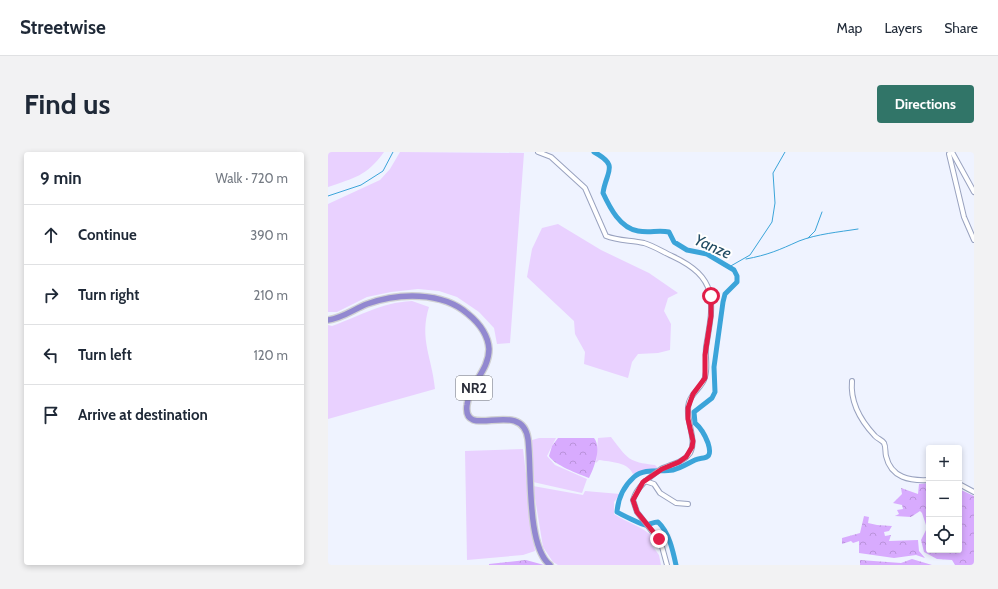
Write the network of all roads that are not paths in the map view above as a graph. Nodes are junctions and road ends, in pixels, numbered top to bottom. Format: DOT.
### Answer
graph roads {
  1 [pos="538,152"];
  2 [pos="950,153"];
  3 [pos="974,192"];
  4 [pos="974,240"];
  5 [pos="328,320"];
  6 [pos="852,381"];
  7 [pos="926,480"];
  8 [pos="645,481"];
  9 [pos="962,486"];
  10 [pos="974,492"];
  11 [pos="688,504"];
  12 [pos="550,565"];
  13 [pos="667,565"];
  1 -- 8 [label="street"];
  2 -- 3 [label="street"];
  2 -- 4 [label="street"];
  5 -- 12 [label="highway, NR2 / NR2"];
  6 -- 7 [label="street"];
  8 -- 11 [label="street"];
  8 -- 13 [label="street"];
  9 -- 10 [label="street"];
}
